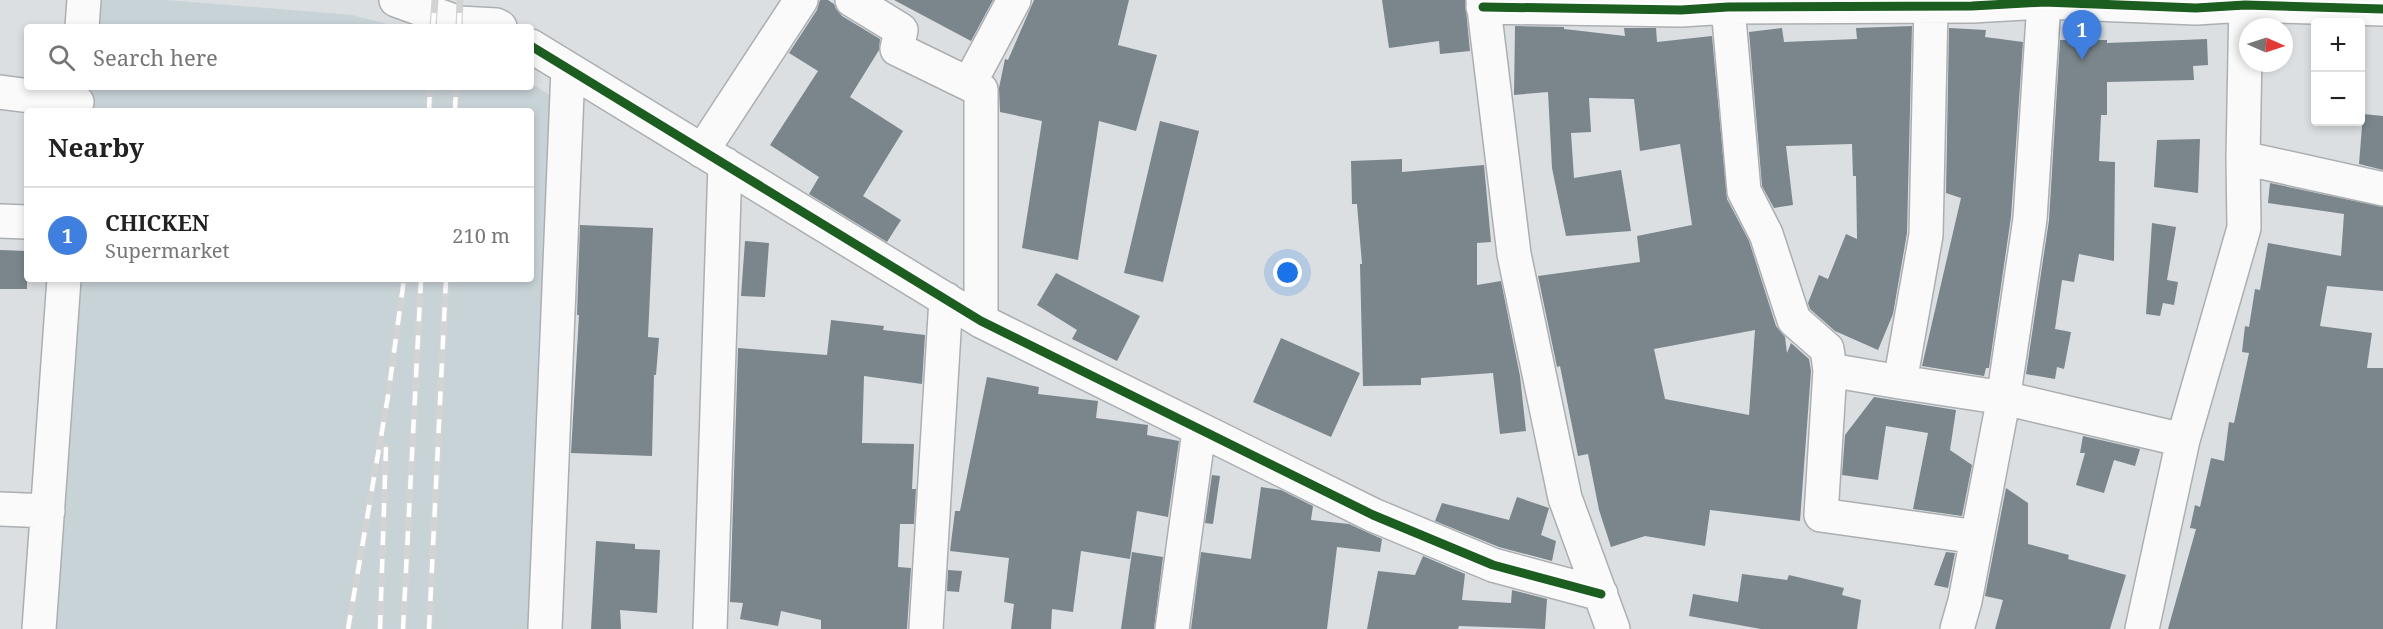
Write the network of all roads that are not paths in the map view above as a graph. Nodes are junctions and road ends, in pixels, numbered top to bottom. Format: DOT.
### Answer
graph roads {
  1 [pos="84,0"];
  2 [pos="801,0"];
  3 [pos="852,0"];
  4 [pos="1014,0"];
  5 [pos="401,1"];
  6 [pos="2044,2"];
  7 [pos="2246,2"];
  8 [pos="1483,3"];
  9 [pos="1972,3"];
  10 [pos="1612,4"];
  11 [pos="1931,6"];
  12 [pos="1728,7"];
  13 [pos="2383,9"];
  14 [pos="498,17"];
  15 [pos="82,24"];
  16 [pos="534,48"];
  17 [pos="568,69"];
  18 [pos="969,84"];
  19 [pos="0,92"];
  20 [pos="77,100"];
  21 [pos="713,158"];
  22 [pos="2243,158"];
  23 [pos="2383,189"];
  24 [pos="0,222"];
  25 [pos="24,222"];
  26 [pos="64,282"];
  27 [pos="946,299"];
  28 [pos="981,321"];
  29 [pos="1830,370"];
  30 [pos="1900,382"];
  31 [pos="2004,398"];
  32 [pos="1199,430"];
  33 [pos="2184,441"];
  34 [pos="0,508"];
  35 [pos="48,511"];
  36 [pos="1977,537"];
  37 [pos="1601,594"];
  38 [pos="39,629"];
  39 [pos="545,629"];
  40 [pos="710,629"];
  41 [pos="926,629"];
  42 [pos="1172,629"];
  43 [pos="1613,629"];
  44 [pos="1957,629"];
  45 [pos="2142,629"];
  1 -- 15 [label="street"];
  2 -- 21 [label="street"];
  3 -- 18 [label="street"];
  4 -- 18 [label="street"];
  5 -- 14 [label="street"];
  6 -- 7 [label="street"];
  6 -- 9 [label="street"];
  6 -- 31 [label="street"];
  7 -- 13 [label="street"];
  7 -- 22 [label="street"];
  8 -- 10 [label="street"];
  8 -- 37 [label="street"];
  9 -- 11 [label="street"];
  10 -- 12 [label="street"];
  11 -- 12 [label="street"];
  11 -- 30 [label="street"];
  12 -- 29 [label="street"];
  16 -- 17 [label="street"];
  17 -- 21 [label="street"];
  17 -- 39 [label="street"];
  18 -- 28 [label="street"];
  19 -- 20 [label="street"];
  21 -- 27 [label="street"];
  21 -- 40 [label="street"];
  22 -- 23 [label="street"];
  22 -- 33 [label="street"];
  24 -- 25 [label="street"];
  26 -- 35 [label="street"];
  27 -- 28 [label="street"];
  27 -- 41 [label="street"];
  28 -- 32 [label="street"];
  29 -- 30 [label="street"];
  29 -- 36 [label="street"];
  30 -- 31 [label="street"];
  31 -- 33 [label="street"];
  31 -- 36 [label="street"];
  32 -- 37 [label="street"];
  32 -- 42 [label="street"];
  33 -- 45 [label="street"];
  34 -- 35 [label="street"];
  35 -- 38 [label="street"];
  36 -- 44 [label="street"];
  37 -- 43 [label="street"];
}
